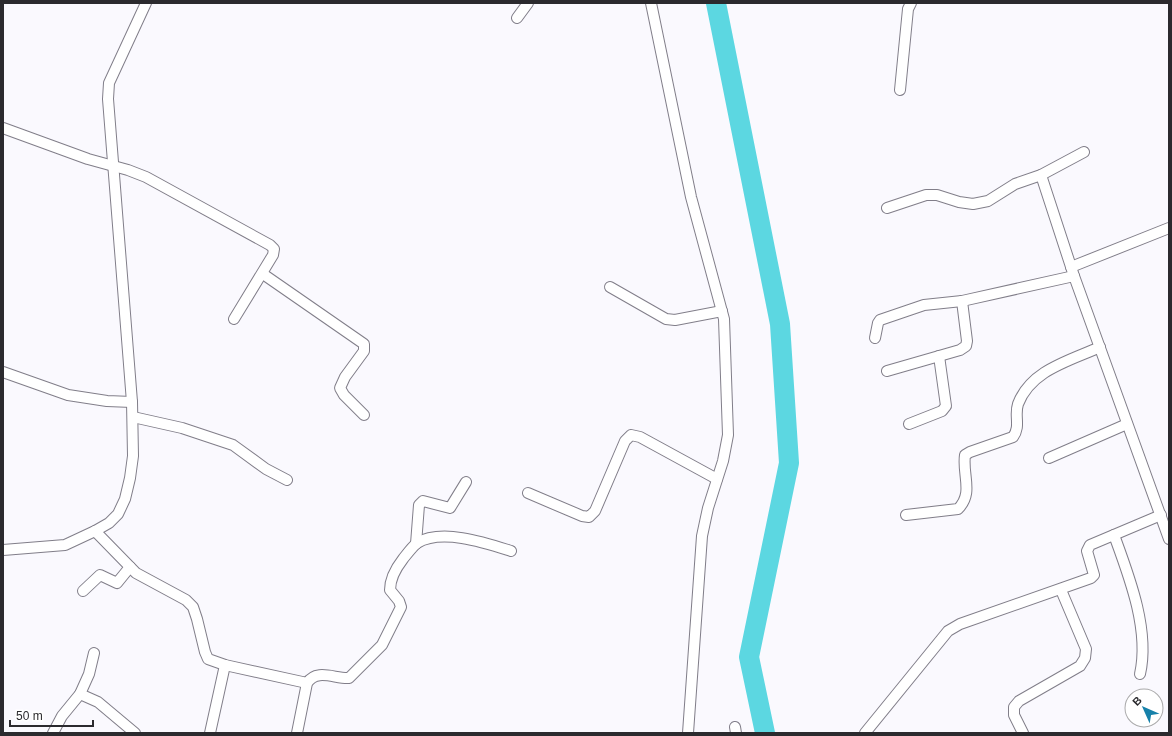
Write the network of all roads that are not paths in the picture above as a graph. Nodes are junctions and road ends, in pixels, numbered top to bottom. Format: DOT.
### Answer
graph roads {
  1 [pos="146,3"];
  2 [pos="528,3"];
  3 [pos="651,3"];
  4 [pos="911,3"];
  5 [pos="517,18"];
  6 [pos="900,90"];
  7 [pos="3,128"];
  8 [pos="1084,152"];
  9 [pos="111,162"];
  10 [pos="1041,175"];
  11 [pos="888,208"];
  12 [pos="1169,228"];
  13 [pos="1072,272"];
  14 [pos="263,274"];
  15 [pos="610,287"];
  16 [pos="962,302"];
  17 [pos="722,311"];
  18 [pos="234,319"];
  19 [pos="875,338"];
  20 [pos="1100,347"];
  21 [pos="939,356"];
  22 [pos="886,371"];
  23 [pos="3,372"];
  24 [pos="130,402"];
  25 [pos="364,415"];
  26 [pos="133,417"];
  27 [pos="909,424"];
  28 [pos="1127,424"];
  29 [pos="1048,458"];
  30 [pos="717,478"];
  31 [pos="287,480"];
  32 [pos="466,482"];
  33 [pos="528,493"];
  34 [pos="906,515"];
  35 [pos="1161,515"];
  36 [pos="95,532"];
  37 [pos="1114,535"];
  38 [pos="1169,539"];
  39 [pos="416,544"];
  40 [pos="3,550"];
  41 [pos="511,551"];
  42 [pos="130,567"];
  43 [pos="83,590"];
  44 [pos="1061,590"];
  45 [pos="94,653"];
  46 [pos="225,665"];
  47 [pos="1140,674"];
  48 [pos="308,682"];
  49 [pos="80,694"];
  50 [pos="53,733"];
  51 [pos="135,733"];
  52 [pos="210,733"];
  53 [pos="296,733"];
  54 [pos="688,733"];
  55 [pos="865,733"];
  56 [pos="1023,733"];
  1 -- 9 [label="street"];
  2 -- 5 [label="street"];
  3 -- 17 [label="street"];
  4 -- 6 [label="street"];
  7 -- 9 [label="street"];
  8 -- 10 [label="street"];
  9 -- 14 [label="street"];
  9 -- 24 [label="street"];
  10 -- 11 [label="street"];
  10 -- 13 [label="street"];
  12 -- 13 [label="street"];
  13 -- 16 [label="street"];
  13 -- 20 [label="street"];
  14 -- 18 [label="street"];
  14 -- 25 [label="street"];
  15 -- 17 [label="street"];
  16 -- 19 [label="street"];
  16 -- 21 [label="street"];
  17 -- 30 [label="street"];
  20 -- 28 [label="street"];
  20 -- 34 [label="street"];
  21 -- 22 [label="street"];
  21 -- 27 [label="street"];
  23 -- 24 [label="street"];
  24 -- 26 [label="street"];
  26 -- 31 [label="street"];
  26 -- 36 [label="street"];
  28 -- 29 [label="street"];
  28 -- 35 [label="street"];
  30 -- 33 [label="street"];
  30 -- 54 [label="street"];
  32 -- 39 [label="street"];
  35 -- 37 [label="street"];
  35 -- 38 [label="street"];
  36 -- 40 [label="street"];
  36 -- 42 [label="street"];
  37 -- 44 [label="street"];
  37 -- 47 [label="street"];
  39 -- 41 [label="street"];
  39 -- 48 [label="street"];
  42 -- 43 [label="street"];
  42 -- 46 [label="street"];
  44 -- 55 [label="street"];
  44 -- 56 [label="street"];
  45 -- 49 [label="street"];
  46 -- 48 [label="street"];
  46 -- 52 [label="street"];
  48 -- 53 [label="street"];
  49 -- 50 [label="street"];
  49 -- 51 [label="street"];
}
